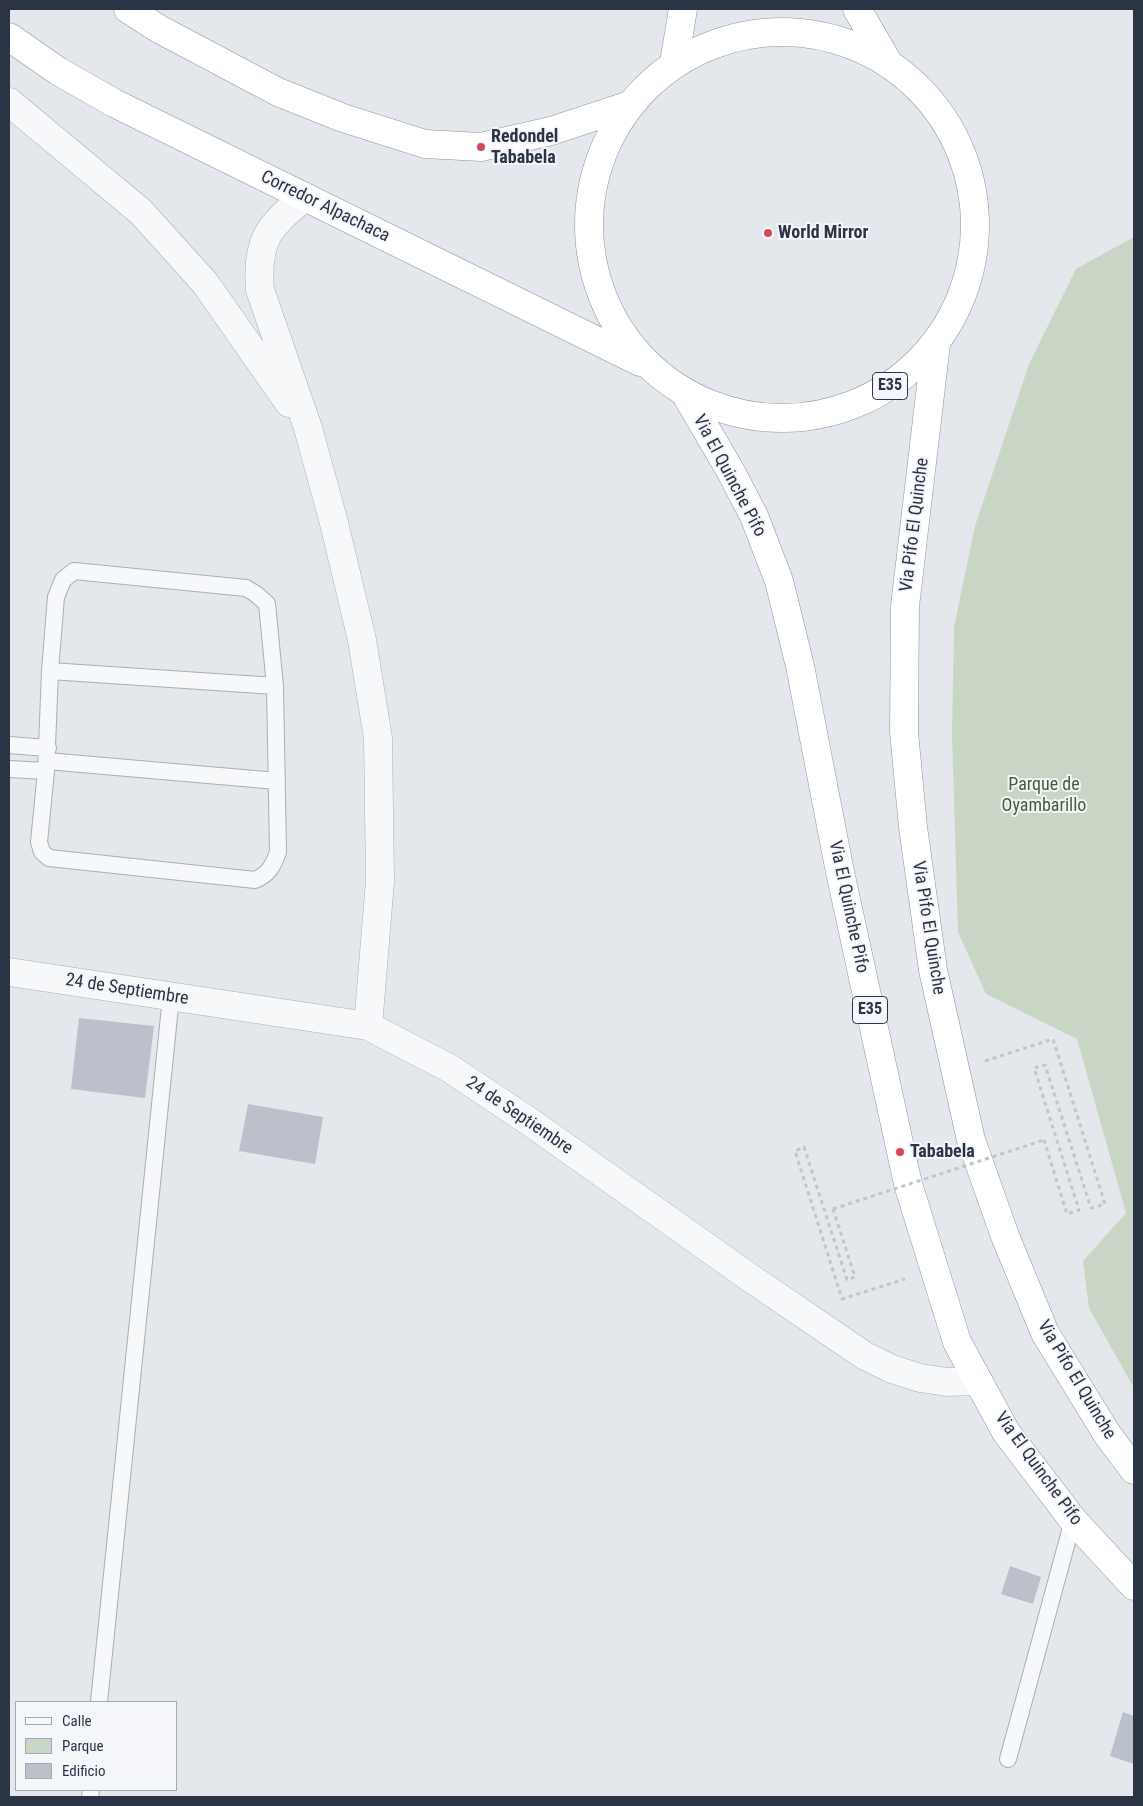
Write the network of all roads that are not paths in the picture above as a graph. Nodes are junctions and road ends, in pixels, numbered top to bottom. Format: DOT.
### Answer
graph roads {
  1 [pos="128,9"];
  2 [pos="683,9"];
  3 [pos="856,9"];
  4 [pos="9,37"];
  5 [pos="886,59"];
  6 [pos="674,63"];
  7 [pos="9,102"];
  8 [pos="630,104"];
  9 [pos="306,197"];
  10 [pos="936,344"];
  11 [pos="648,366"];
  12 [pos="686,395"];
  13 [pos="308,428"];
  14 [pos="50,671"];
  15 [pos="276,686"];
  16 [pos="9,745"];
  17 [pos="47,760"];
  18 [pos="9,769"];
  19 [pos="277,781"];
  20 [pos="9,972"];
  21 [pos="171,996"];
  22 [pos="368,1026"];
  23 [pos="978,1381"];
  24 [pos="1134,1470"];
  25 [pos="1073,1520"];
  26 [pos="1134,1586"];
  27 [pos="99,1701"];
  28 [pos="1008,1760"];
  1 -- 8 [label="highway"];
  2 -- 6 [label="highway"];
  3 -- 5 [label="highway, E35"];
  4 -- 9 [label="highway, Corredor Alpachaca"];
  5 -- 6 [label="highway, E35"];
  5 -- 10 [label="highway, E35"];
  6 -- 8 [label="highway, E35"];
  7 -- 13 [label="street"];
  8 -- 11 [label="highway, E35"];
  9 -- 11 [label="highway, Corredor Alpachaca"];
  9 -- 13 [label="street"];
  10 -- 12 [label="highway, E35"];
  10 -- 24 [label="highway, Via Pifo El Quinche / E35"];
  11 -- 12 [label="highway, E35"];
  12 -- 23 [label="highway, Via El Quinche Pifo / E35"];
  13 -- 22 [label="street"];
  14 -- 15 [label="lane"];
  14 -- 15 [label="lane"];
  14 -- 17 [label="lane"];
  15 -- 19 [label="lane"];
  16 -- 17 [label="lane"];
  17 -- 18 [label="lane"];
  17 -- 19 [label="lane"];
  17 -- 19 [label="lane"];
  20 -- 21 [label="street, 24 de Septiembre"];
  21 -- 22 [label="street, 24 de Septiembre"];
  21 -- 27 [label="lane"];
  22 -- 23 [label="street, 24 de Septiembre"];
  23 -- 25 [label="highway, Via El Quinche Pifo / E35"];
  25 -- 26 [label="highway, Via El Quinche Pifo / E35"];
  25 -- 28 [label="lane"];
}
